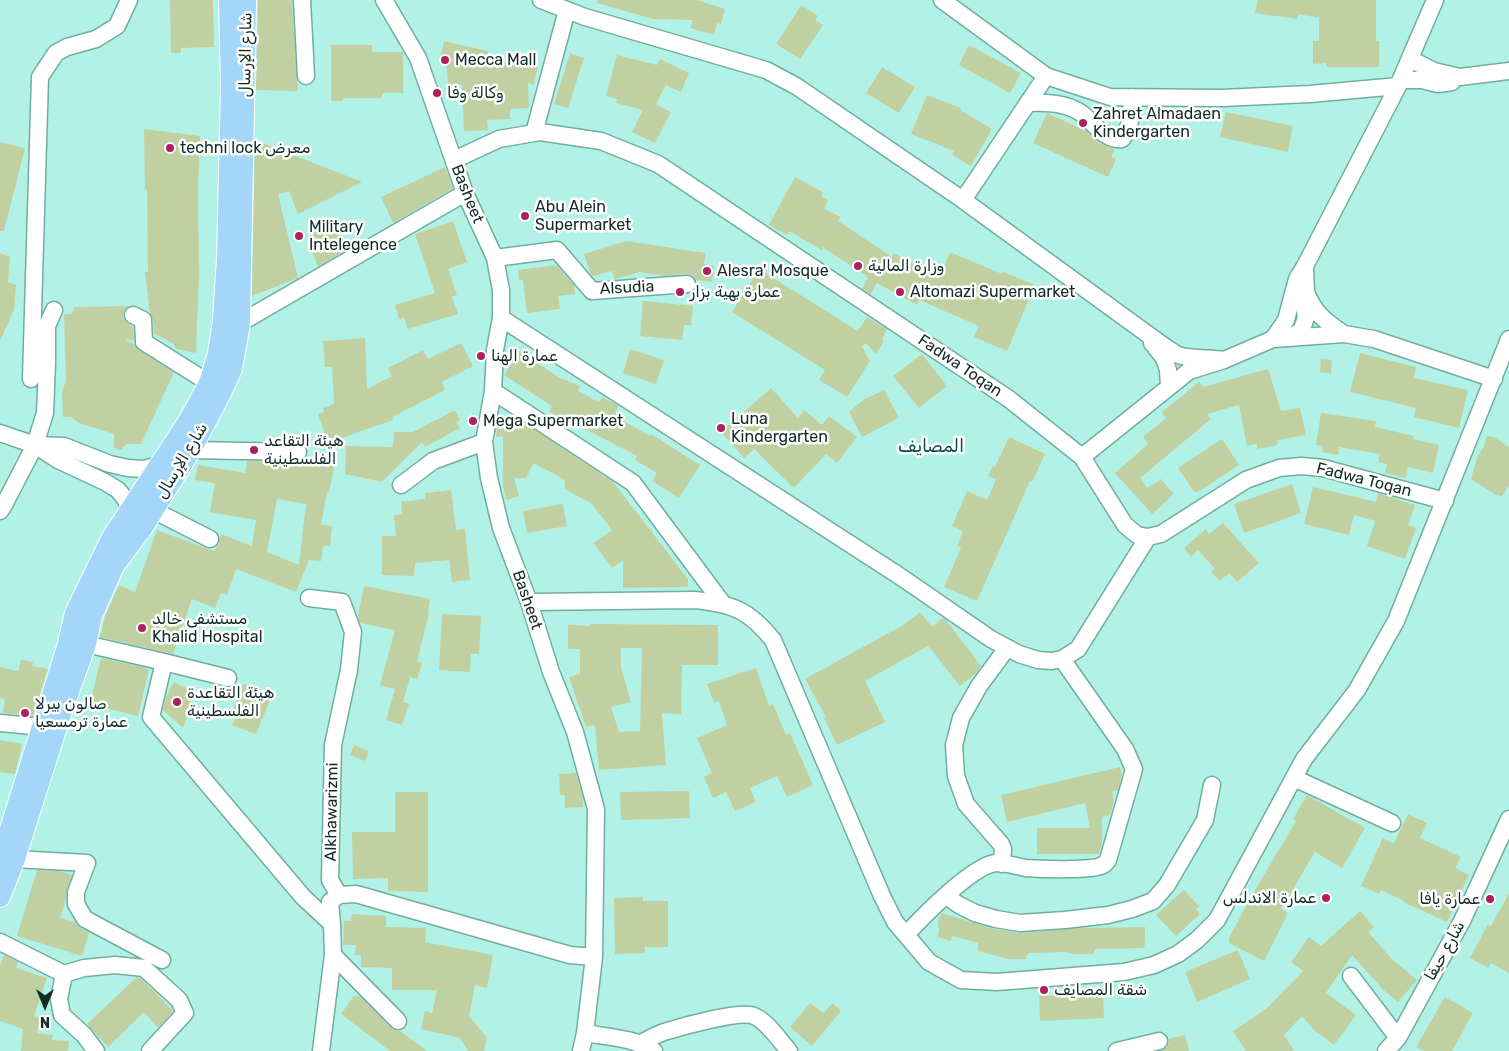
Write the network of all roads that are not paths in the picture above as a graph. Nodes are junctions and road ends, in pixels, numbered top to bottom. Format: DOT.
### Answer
graph roads {
  1 [pos="129,0"];
  2 [pos="230,0"];
  3 [pos="246,0"];
  4 [pos="302,0"];
  5 [pos="384,0"];
  6 [pos="542,0"];
  7 [pos="942,0"];
  8 [pos="1435,0"];
  9 [pos="567,10"];
  10 [pos="1410,59"];
  11 [pos="1509,71"];
  12 [pos="306,76"];
  13 [pos="1046,76"];
  14 [pos="1460,77"];
  15 [pos="1400,83"];
  16 [pos="1132,98"];
  17 [pos="1028,103"];
  18 [pos="534,133"];
  19 [pos="454,160"];
  20 [pos="465,193"];
  21 [pos="963,200"];
  22 [pos="495,258"];
  23 [pos="1305,266"];
  24 [pos="687,284"];
  25 [pos="1306,292"];
  26 [pos="54,310"];
  27 [pos="133,315"];
  28 [pos="501,318"];
  29 [pos="240,323"];
  30 [pos="1148,334"];
  31 [pos="1344,334"];
  32 [pos="1281,339"];
  33 [pos="1509,339"];
  34 [pos="1224,360"];
  35 [pos="31,379"];
  36 [pos="1494,379"];
  37 [pos="209,383"];
  38 [pos="1170,387"];
  39 [pos="492,391"];
  40 [pos="0,433"];
  41 [pos="484,442"];
  42 [pos="36,445"];
  43 [pos="191,450"];
  44 [pos="298,452"];
  45 [pos="1082,457"];
  46 [pos="160,465"];
  47 [pos="401,485"];
  48 [pos="1445,501"];
  49 [pos="153,510"];
  50 [pos="0,511"];
  51 [pos="130,512"];
  52 [pos="1148,536"];
  53 [pos="210,539"];
  54 [pos="309,598"];
  55 [pos="529,602"];
  56 [pos="723,604"];
  57 [pos="86,644"];
  58 [pos="1007,648"];
  59 [pos="1062,659"];
  60 [pos="164,662"];
  61 [pos="228,678"];
  62 [pos="0,722"];
  63 [pos="43,727"];
  64 [pos="1294,778"];
  65 [pos="1212,785"];
  66 [pos="1509,819"];
  67 [pos="1392,823"];
  68 [pos="7,862"];
  69 [pos="1002,864"];
  70 [pos="339,895"];
  71 [pos="946,896"];
  72 [pos="0,897"];
  73 [pos="332,924"];
  74 [pos="906,935"];
  75 [pos="0,942"];
  76 [pos="333,955"];
  77 [pos="594,956"];
  78 [pos="162,960"];
  79 [pos="64,974"];
  80 [pos="1352,976"];
  81 [pos="398,1020"];
  82 [pos="586,1033"];
  83 [pos="1398,1038"];
  84 [pos="1158,1041"];
  85 [pos="647,1047"];
  86 [pos="96,1051"];
  87 [pos="150,1051"];
  88 [pos="321,1051"];
  89 [pos="581,1051"];
  90 [pos="790,1051"];
  91 [pos="1117,1051"];
  92 [pos="1386,1051"];
  1 -- 35 [label="street"];
  2 -- 37 [label="main road, شارع الإرسال"];
  3 -- 29 [label="main road, شارع الإرسال"];
  4 -- 12 [label="street"];
  5 -- 19 [label="street, Basheet"];
  6 -- 9 [label="street"];
  7 -- 13 [label="street"];
  8 -- 10 [label="street"];
  9 -- 18 [label="street"];
  9 -- 21 [label="street"];
  10 -- 14 [label="street"];
  10 -- 15 [label="street"];
  11 -- 14 [label="street"];
  13 -- 16 [label="street"];
  13 -- 17 [label="street"];
  14 -- 15 [label="street"];
  15 -- 16 [label="street"];
  15 -- 23 [label="street"];
  16 -- 17 [label="street"];
  17 -- 21 [label="street"];
  18 -- 19 [label="street, Fadwa Toqan"];
  18 -- 45 [label="street, Fadwa Toqan"];
  19 -- 20 [label="street, Basheet"];
  20 -- 22 [label="street, Basheet"];
  20 -- 29 [label="street"];
  21 -- 30 [label="street"];
  22 -- 24 [label="street, Alsudia"];
  22 -- 28 [label="street, Basheet"];
  23 -- 25 [label="street"];
  23 -- 32 [label="street"];
  25 -- 31 [label="street"];
  25 -- 32 [label="street"];
  26 -- 42 [label="street"];
  27 -- 37 [label="street"];
  28 -- 39 [label="street, Basheet"];
  28 -- 58 [label="street"];
  29 -- 43 [label="main road, شارع الإرسال"];
  30 -- 34 [label="street"];
  30 -- 38 [label="street"];
  31 -- 32 [label="street"];
  31 -- 36 [label="street"];
  32 -- 34 [label="street"];
  33 -- 36 [label="street"];
  34 -- 38 [label="street"];
  36 -- 48 [label="street"];
  37 -- 46 [label="main road, شارع الإرسال"];
  38 -- 45 [label="street"];
  39 -- 41 [label="street, Basheet"];
  39 -- 56 [label="street"];
  40 -- 42 [label="street"];
  41 -- 47 [label="street"];
  41 -- 55 [label="street, Basheet"];
  42 -- 46 [label="street"];
  42 -- 50 [label="street"];
  42 -- 51 [label="street"];
  43 -- 44 [label="street"];
  43 -- 49 [label="main road, شارع الإرسال"];
  45 -- 52 [label="street, Fadwa Toqan"];
  46 -- 51 [label="main road, شارع الإرسال"];
  48 -- 52 [label="street, Fadwa Toqan"];
  48 -- 64 [label="street"];
  49 -- 53 [label="street"];
  49 -- 57 [label="main road, شارع الإرسال"];
  51 -- 63 [label="main road, شارع الإرسال"];
  52 -- 59 [label="street"];
  54 -- 70 [label="street, Alkhawarizmi"];
  55 -- 56 [label="street"];
  55 -- 77 [label="street, Basheet"];
  56 -- 74 [label="street"];
  57 -- 60 [label="street"];
  57 -- 68 [label="main road, شارع الإرسال"];
  58 -- 59 [label="street"];
  58 -- 69 [label="street"];
  59 -- 69 [label="street"];
  60 -- 61 [label="street"];
  60 -- 73 [label="street"];
  62 -- 63 [label="street"];
  63 -- 68 [label="main road, شارع الإرسال"];
  64 -- 67 [label="street"];
  64 -- 74 [label="street"];
  65 -- 71 [label="street"];
  66 -- 83 [label="street, شارع حيفا"];
  68 -- 72 [label="main road, شارع الإرسال"];
  68 -- 78 [label="street"];
  69 -- 71 [label="street"];
  70 -- 73 [label="street"];
  70 -- 77 [label="street"];
  71 -- 74 [label="street"];
  73 -- 76 [label="street"];
  75 -- 79 [label="street"];
  76 -- 81 [label="street"];
  76 -- 88 [label="street"];
  77 -- 82 [label="street, Basheet"];
  79 -- 86 [label="street"];
  79 -- 87 [label="street"];
  80 -- 83 [label="street"];
  82 -- 85 [label="street"];
  82 -- 89 [label="street, Basheet"];
  83 -- 92 [label="street, شارع حيفا"];
  84 -- 91 [label="street"];
  85 -- 90 [label="street"];
}
